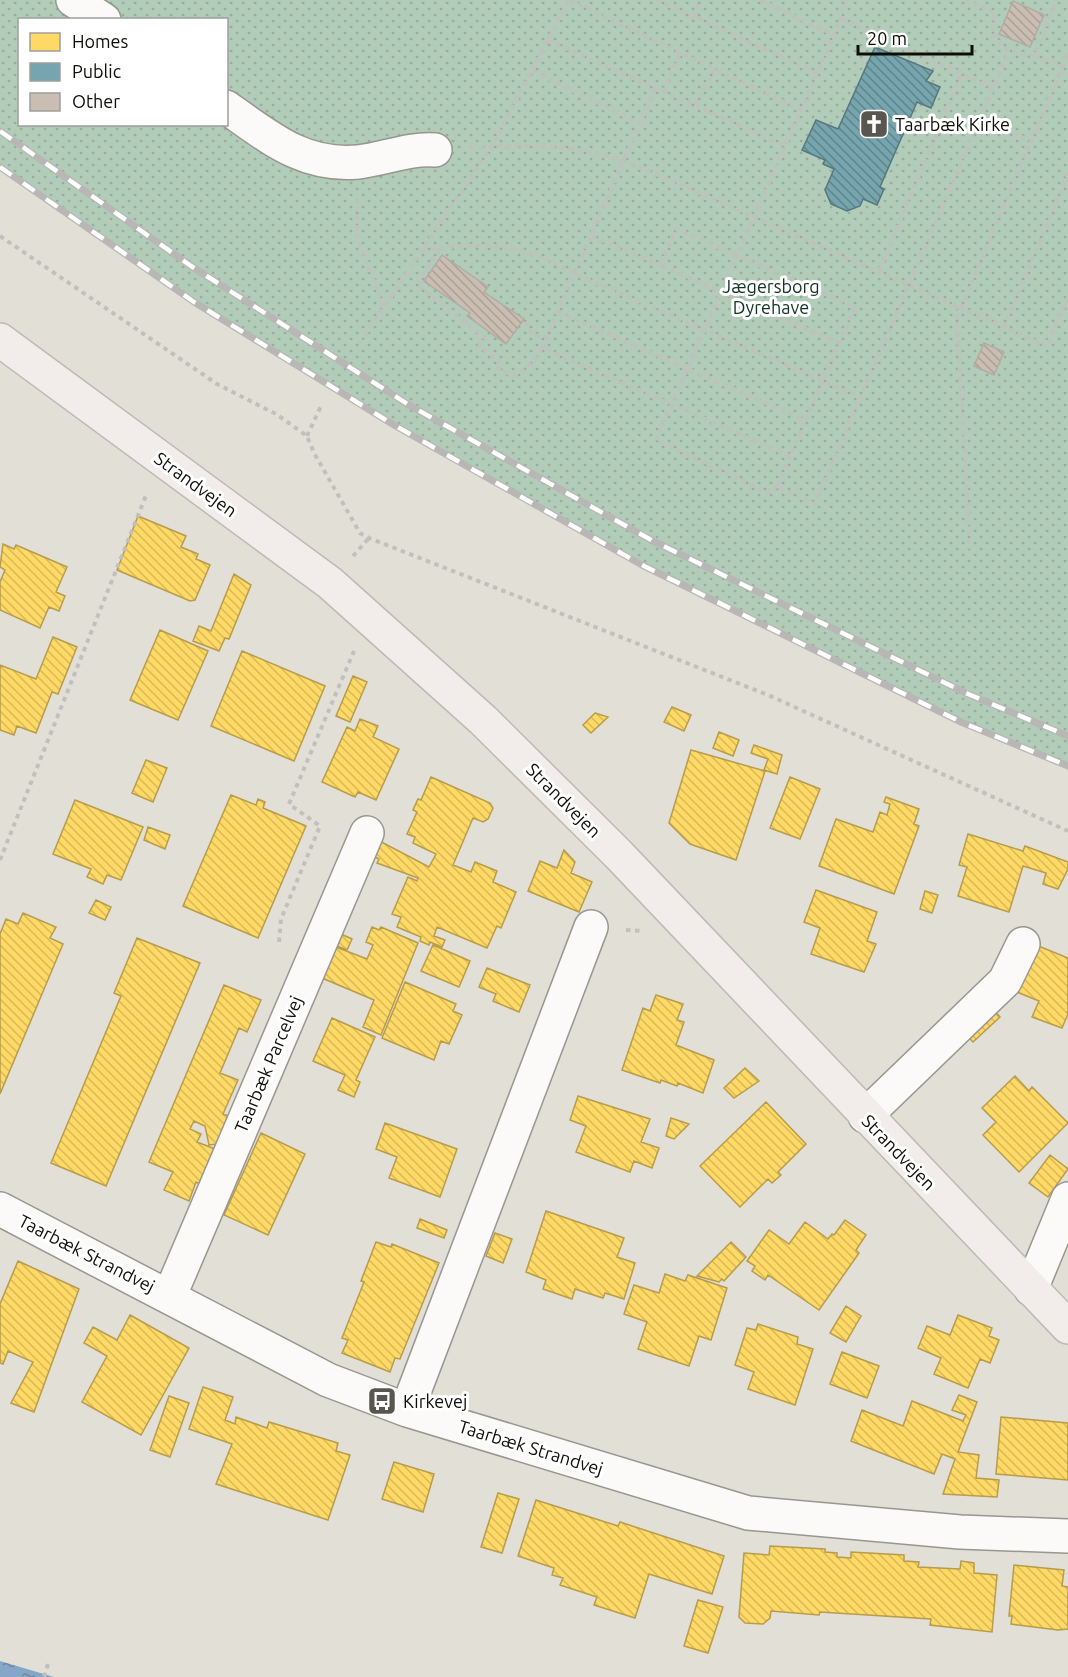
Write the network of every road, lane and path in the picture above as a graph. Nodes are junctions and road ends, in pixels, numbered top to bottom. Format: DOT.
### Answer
graph roads {
  1 [pos="73,0"];
  2 [pos="569,0"];
  3 [pos="657,0"];
  4 [pos="701,0"];
  5 [pos="760,0"];
  6 [pos="845,0"];
  7 [pos="965,0"];
  8 [pos="1056,0"];
  9 [pos="694,17"];
  10 [pos="101,18"];
  11 [pos="841,19"];
  12 [pos="834,34"];
  13 [pos="548,40"];
  14 [pos="1009,51"];
  15 [pos="680,53"];
  16 [pos="1068,53"];
  17 [pos="1034,56"];
  18 [pos="1062,67"];
  19 [pos="714,69"];
  20 [pos="532,71"];
  21 [pos="817,74"];
  22 [pos="962,74"];
  23 [pos="656,88"];
  24 [pos="993,88"];
  25 [pos="663,92"];
  26 [pos="696,106"];
  27 [pos="228,108"];
  28 [pos="801,110"];
  29 [pos="980,119"];
  30 [pos="641,123"];
  31 [pos="1031,141"];
  32 [pos="492,146"];
  33 [pos="785,146"];
  34 [pos="435,150"];
  35 [pos="626,161"];
  36 [pos="358,162"];
  37 [pos="1068,174"];
  38 [pos="755,216"];
  39 [pos="0,236"];
  40 [pos="592,236"];
  41 [pos="440,248"];
  42 [pos="422,251"];
  43 [pos="738,255"];
  44 [pos="660,264"];
  45 [pos="879,272"];
  46 [pos="575,274"];
  47 [pos="908,285"];
  48 [pos="722,291"];
  49 [pos="1068,297"];
  50 [pos="956,305"];
  51 [pos="384,308"];
  52 [pos="962,308"];
  53 [pos="558,312"];
  54 [pos="525,322"];
  55 [pos="1004,327"];
  56 [pos="706,330"];
  57 [pos="546,338"];
  58 [pos="0,340"];
  59 [pos="360,343"];
  60 [pos="839,343"];
  61 [pos="542,348"];
  62 [pos="687,369"];
  63 [pos="822,381"];
  64 [pos="860,397"];
  65 [pos="672,405"];
  66 [pos="321,406"];
  67 [pos="805,420"];
  68 [pos="307,436"];
  69 [pos="790,456"];
  70 [pos="166,462"];
  71 [pos="777,486"];
  72 [pos="970,549"];
  73 [pos="372,619"];
  74 [pos="1068,831"];
  75 [pos="367,833"];
  76 [pos="0,860"];
  77 [pos="591,927"];
  78 [pos="1023,944"];
  79 [pos="304,980"];
  80 [pos="865,1116"];
  81 [pos="1068,1199"];
  82 [pos="0,1209"];
  83 [pos="1031,1288"];
  84 [pos="170,1296"];
  85 [pos="1068,1327"];
  86 [pos="407,1410"];
  87 [pos="1068,1536"];
  88 [pos="48,1664"];
  89 [pos="44,1677"];
  1 -- 10 [label="street"];
  2 -- 13 [label="path"];
  2 -- 15 [label="path"];
  3 -- 9 [label="path"];
  4 -- 9 [label="path"];
  5 -- 12 [label="path"];
  6 -- 11 [label="path"];
  7 -- 14 [label="path"];
  8 -- 17 [label="path"];
  9 -- 21 [label="path"];
  11 -- 12 [label="path"];
  11 -- 22 [label="path"];
  12 -- 21 [label="path"];
  13 -- 20 [label="path"];
  13 -- 23 [label="path"];
  14 -- 17 [label="path"];
  14 -- 24 [label="path"];
  15 -- 19 [label="path"];
  15 -- 25 [label="path"];
  16 -- 18 [label="path"];
  17 -- 18 [label="path"];
  18 -- 31 [label="path"];
  19 -- 26 [label="path"];
  19 -- 28 [label="path"];
  20 -- 30 [label="path"];
  20 -- 32 [label="path"];
  21 -- 28 [label="path"];
  22 -- 24 [label="path"];
  22 -- 45 [label="path"];
  23 -- 25 [label="path"];
  23 -- 30 [label="path"];
  24 -- 29 [label="path"];
  25 -- 26 [label="path"];
  26 -- 33 [label="path"];
  27 -- 36 [label="street"];
  28 -- 33 [label="path"];
  29 -- 31 [label="path"];
  29 -- 47 [label="path"];
  30 -- 35 [label="path"];
  31 -- 52 [label="path"];
  32 -- 35 [label="path"];
  32 -- 42 [label="path"];
  33 -- 38 [label="path"];
  34 -- 36 [label="street"];
  35 -- 38 [label="path"];
  35 -- 40 [label="path"];
  36 -- 51 [label="path"];
  37 -- 55 [label="path"];
  38 -- 43 [label="path"];
  38 -- 45 [label="path"];
  39 -- 68 [label="path"];
  40 -- 44 [label="path"];
  40 -- 46 [label="path"];
  41 -- 42 [label="path"];
  41 -- 46 [label="path"];
  41 -- 61 [label="path"];
  42 -- 51 [label="path"];
  43 -- 44 [label="path"];
  43 -- 48 [label="path"];
  43 -- 60 [label="path"];
  44 -- 48 [label="path"];
  45 -- 47 [label="path"];
  46 -- 53 [label="path"];
  46 -- 56 [label="path"];
  47 -- 50 [label="path"];
  47 -- 64 [label="path"];
  48 -- 56 [label="path"];
  48 -- 60 [label="path"];
  49 -- 55 [label="path"];
  50 -- 52 [label="path"];
  50 -- 72 [label="path"];
  51 -- 59 [label="path"];
  52 -- 55 [label="path"];
  53 -- 57 [label="path"];
  53 -- 62 [label="path"];
  54 -- 57 [label="path"];
  56 -- 62 [label="path"];
  56 -- 63 [label="path"];
  57 -- 61 [label="path"];
  58 -- 70 [label="main road, Strandvejen"];
  60 -- 63 [label="path"];
  61 -- 65 [label="path"];
  62 -- 65 [label="path"];
  62 -- 67 [label="path"];
  63 -- 64 [label="path"];
  63 -- 67 [label="path"];
  64 -- 71 [label="path"];
  65 -- 69 [label="path"];
  65 -- 71 [label="path"];
  66 -- 68 [label="path"];
  67 -- 69 [label="path"];
  68 -- 74 [label="path"];
  69 -- 71 [label="path"];
  70 -- 73 [label="main road, Strandvejen"];
  70 -- 76 [label="path"];
  73 -- 79 [label="path"];
  73 -- 80 [label="main road, Strandvejen"];
  75 -- 79 [label="street, Taarbæk Parcelvej"];
  77 -- 86 [label="street"];
  78 -- 80 [label="street"];
  79 -- 84 [label="street, Taarbæk Parcelvej"];
  80 -- 83 [label="main road, Strandvejen"];
  81 -- 83 [label="street"];
  82 -- 84 [label="street, Taarbæk Strandvej"];
  83 -- 85 [label="main road, Strandvejen"];
  84 -- 86 [label="street, Taarbæk Strandvej"];
  86 -- 87 [label="street, Taarbæk Strandvej"];
  88 -- 89 [label="path"];
}
